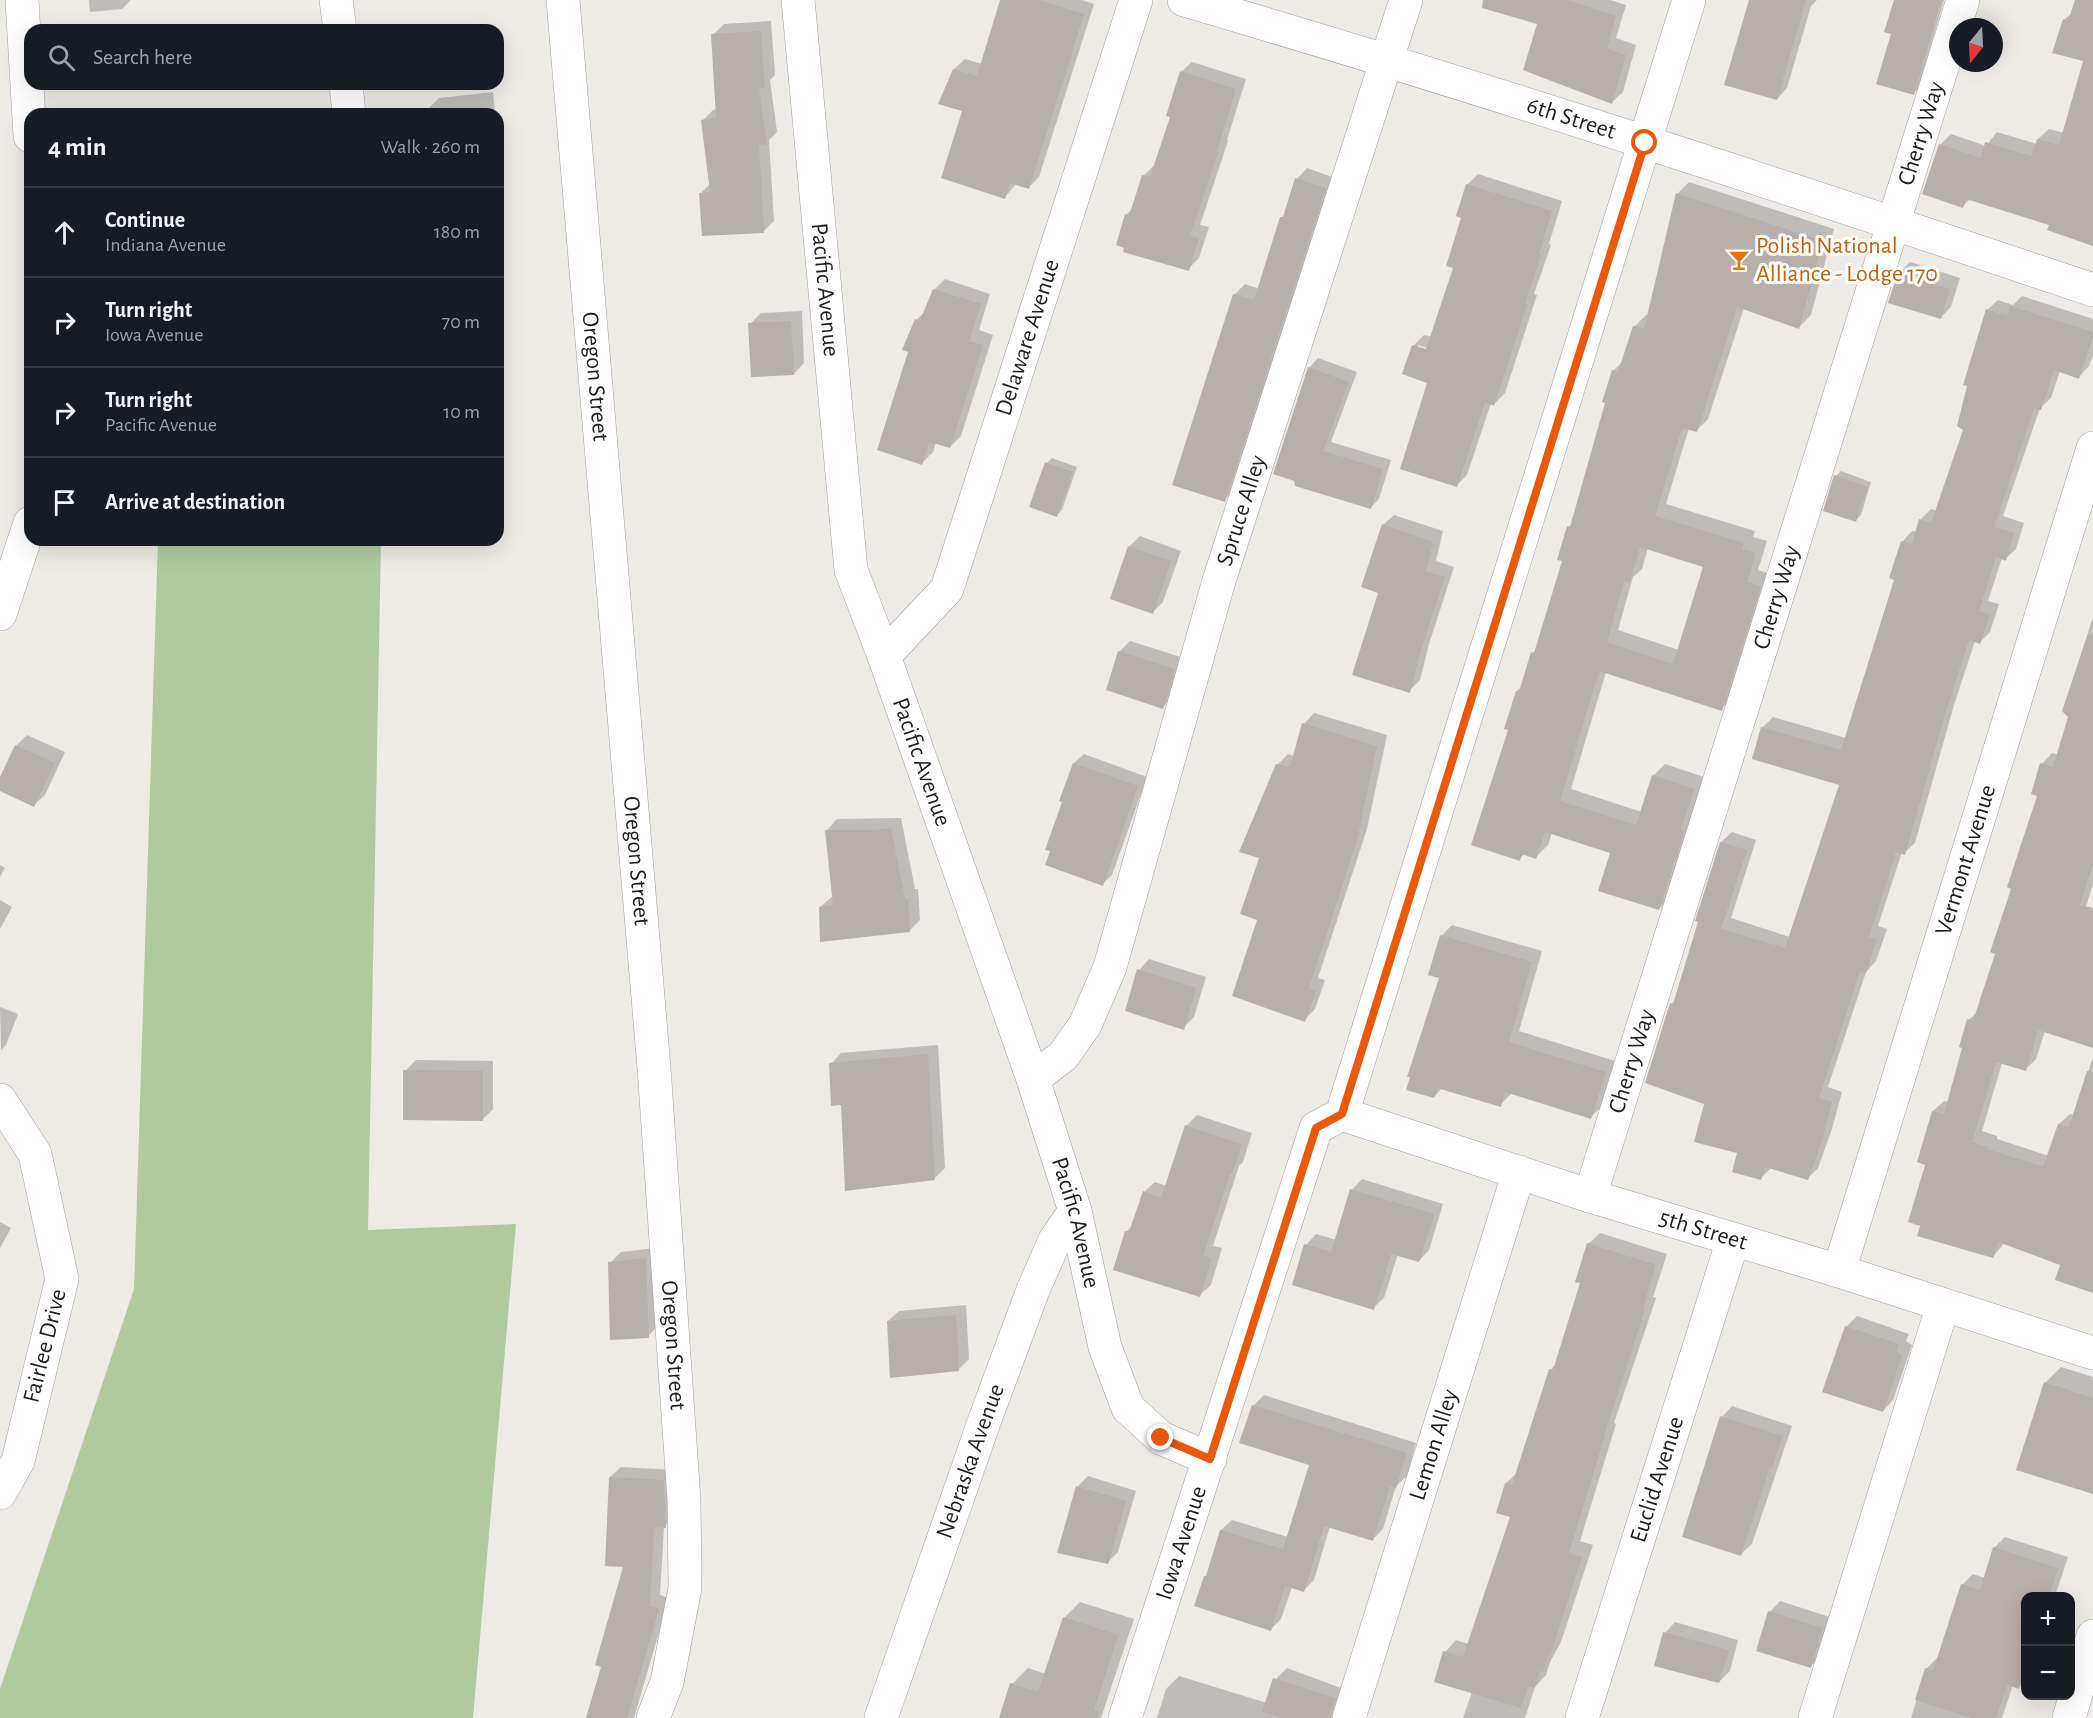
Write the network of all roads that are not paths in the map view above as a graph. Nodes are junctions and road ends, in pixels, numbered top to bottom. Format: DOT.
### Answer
graph roads {
  1 [pos="22,0"];
  2 [pos="336,0"];
  3 [pos="563,0"];
  4 [pos="798,0"];
  5 [pos="1136,0"];
  6 [pos="1184,0"];
  7 [pos="1406,0"];
  8 [pos="1689,0"];
  9 [pos="1963,0"];
  10 [pos="339,24"];
  11 [pos="24,34"];
  12 [pos="1387,60"];
  13 [pos="27,90"];
  14 [pos="347,90"];
  15 [pos="28,108"];
  16 [pos="348,108"];
  17 [pos="1645,143"];
  18 [pos="1893,223"];
  19 [pos="2093,290"];
  20 [pos="2093,448"];
  21 [pos="24,541"];
  22 [pos="0,614"];
  23 [pos="884,656"];
  24 [pos="1033,1079"];
  25 [pos="0,1100"];
  26 [pos="1329,1121"];
  27 [pos="1520,1172"];
  28 [pos="1590,1196"];
  29 [pos="1075,1211"];
  30 [pos="1733,1240"];
  31 [pos="1839,1271"];
  32 [pos="1943,1305"];
  33 [pos="2092,1348"];
  34 [pos="1210,1459"];
  35 [pos="0,1493"];
  36 [pos="2093,1636"];
  37 [pos="653,1718"];
  38 [pos="881,1718"];
  39 [pos="1125,1718"];
  40 [pos="1349,1718"];
  41 [pos="1582,1718"];
  42 [pos="1815,1718"];
  43 [pos="2069,1718"];
  1 -- 11 [label="street"];
  2 -- 10 [label="street"];
  3 -- 37 [label="street, Oregon Street"];
  4 -- 23 [label="street, Pacific Avenue"];
  5 -- 23 [label="street, Delaware Avenue"];
  6 -- 12 [label="street, 6th Street"];
  7 -- 12 [label="street, Spruce Alley"];
  8 -- 17 [label="street, Iowa Avenue"];
  9 -- 18 [label="street, Cherry Way"];
  12 -- 17 [label="street, 6th Street"];
  12 -- 24 [label="street, Spruce Alley"];
  13 -- 15 [label="street"];
  14 -- 16 [label="street"];
  17 -- 18 [label="street, 6th Street"];
  17 -- 26 [label="street, Iowa Avenue"];
  18 -- 19 [label="street, 6th Street"];
  18 -- 28 [label="street, Cherry Way"];
  20 -- 31 [label="street, Vermont Avenue"];
  21 -- 22 [label="street"];
  23 -- 24 [label="street, Pacific Avenue"];
  24 -- 29 [label="street, Pacific Avenue"];
  25 -- 35 [label="street, Fairlee Drive"];
  26 -- 27 [label="street, 5th Street"];
  26 -- 34 [label="street, Iowa Avenue"];
  27 -- 28 [label="street, 5th Street"];
  27 -- 40 [label="street, Lemon Alley"];
  28 -- 30 [label="street, 5th Street"];
  29 -- 34 [label="street, Pacific Avenue"];
  29 -- 38 [label="street, Nebraska Avenue"];
  30 -- 31 [label="street, 5th Street"];
  30 -- 41 [label="street, Euclid Avenue"];
  31 -- 32 [label="street, 5th Street"];
  32 -- 33 [label="street, 5th Street"];
  32 -- 42 [label="street"];
  34 -- 39 [label="street, Iowa Avenue"];
  36 -- 43 [label="street"];
}
